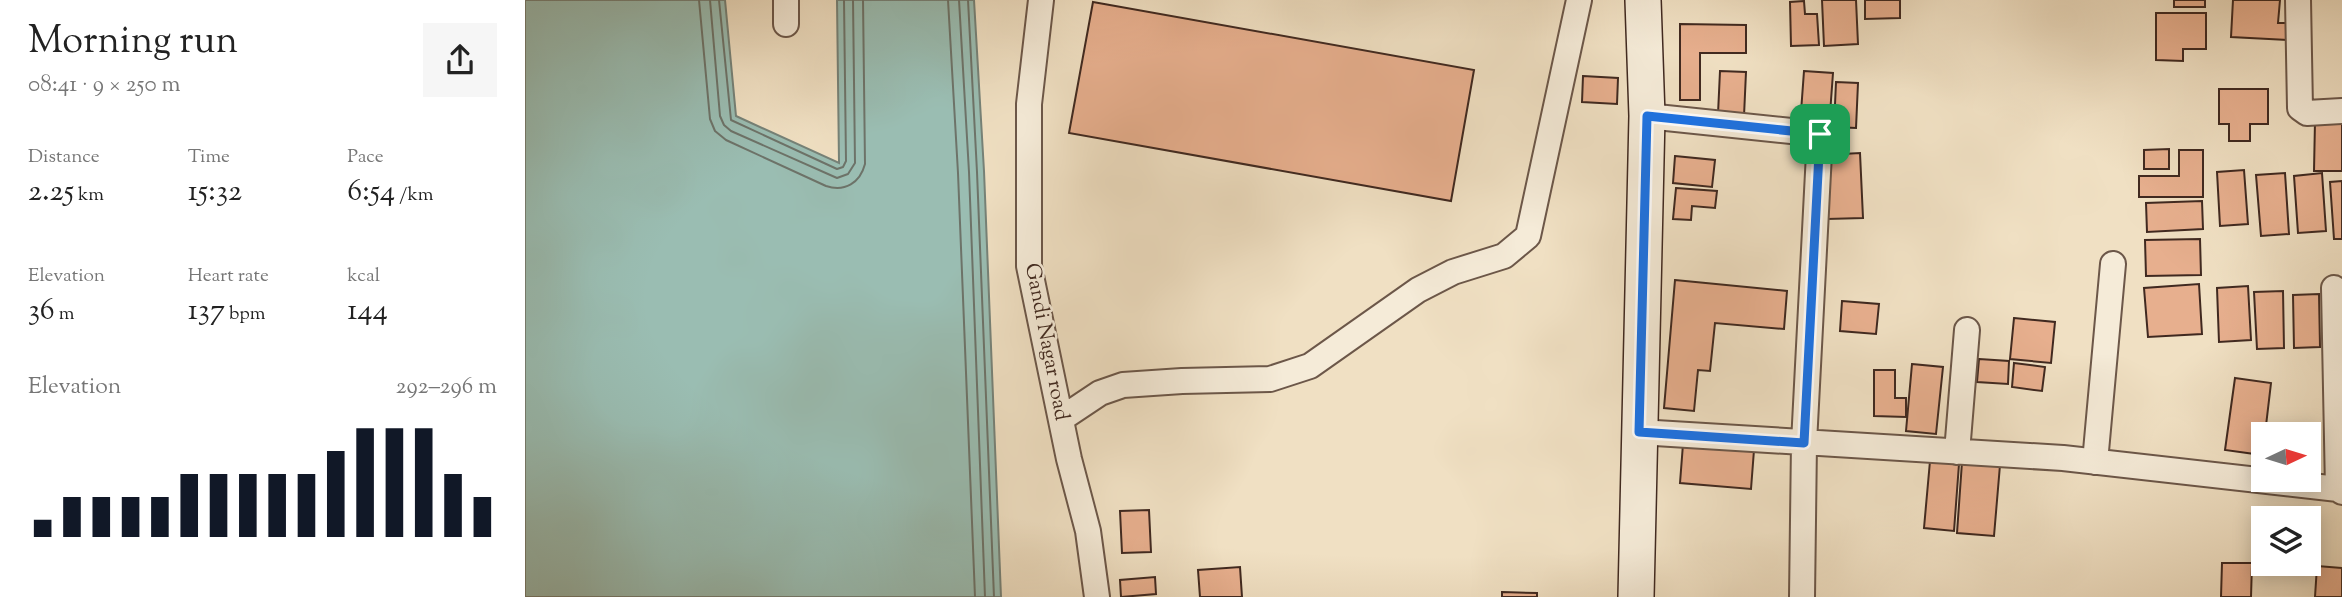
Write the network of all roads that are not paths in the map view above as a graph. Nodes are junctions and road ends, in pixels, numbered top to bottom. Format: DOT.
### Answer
graph roads {
  1 [pos="1041,0"];
  2 [pos="1579,0"];
  3 [pos="1643,0"];
  4 [pos="2298,0"];
  5 [pos="2342,111"];
  6 [pos="1647,116"];
  7 [pos="2113,264"];
  8 [pos="2334,288"];
  9 [pos="1967,330"];
  10 [pos="1061,419"];
  11 [pos="1639,432"];
  12 [pos="1804,443"];
  13 [pos="1957,452"];
  14 [pos="2095,462"];
  15 [pos="2340,491"];
  16 [pos="1097,597"];
  17 [pos="1636,597"];
  18 [pos="1802,597"];
  1 -- 10 [label="street, Gandi Nagar road"];
  2 -- 10 [label="street"];
  3 -- 6 [label="street"];
  4 -- 5 [label="street"];
  6 -- 11 [label="street"];
  6 -- 12 [label="street"];
  7 -- 14 [label="street"];
  8 -- 15 [label="street"];
  9 -- 13 [label="street"];
  10 -- 16 [label="street, Gandi Nagar road"];
  11 -- 12 [label="street"];
  11 -- 17 [label="street"];
  12 -- 13 [label="street"];
  12 -- 18 [label="street"];
  13 -- 14 [label="street"];
  14 -- 15 [label="street"];
}
